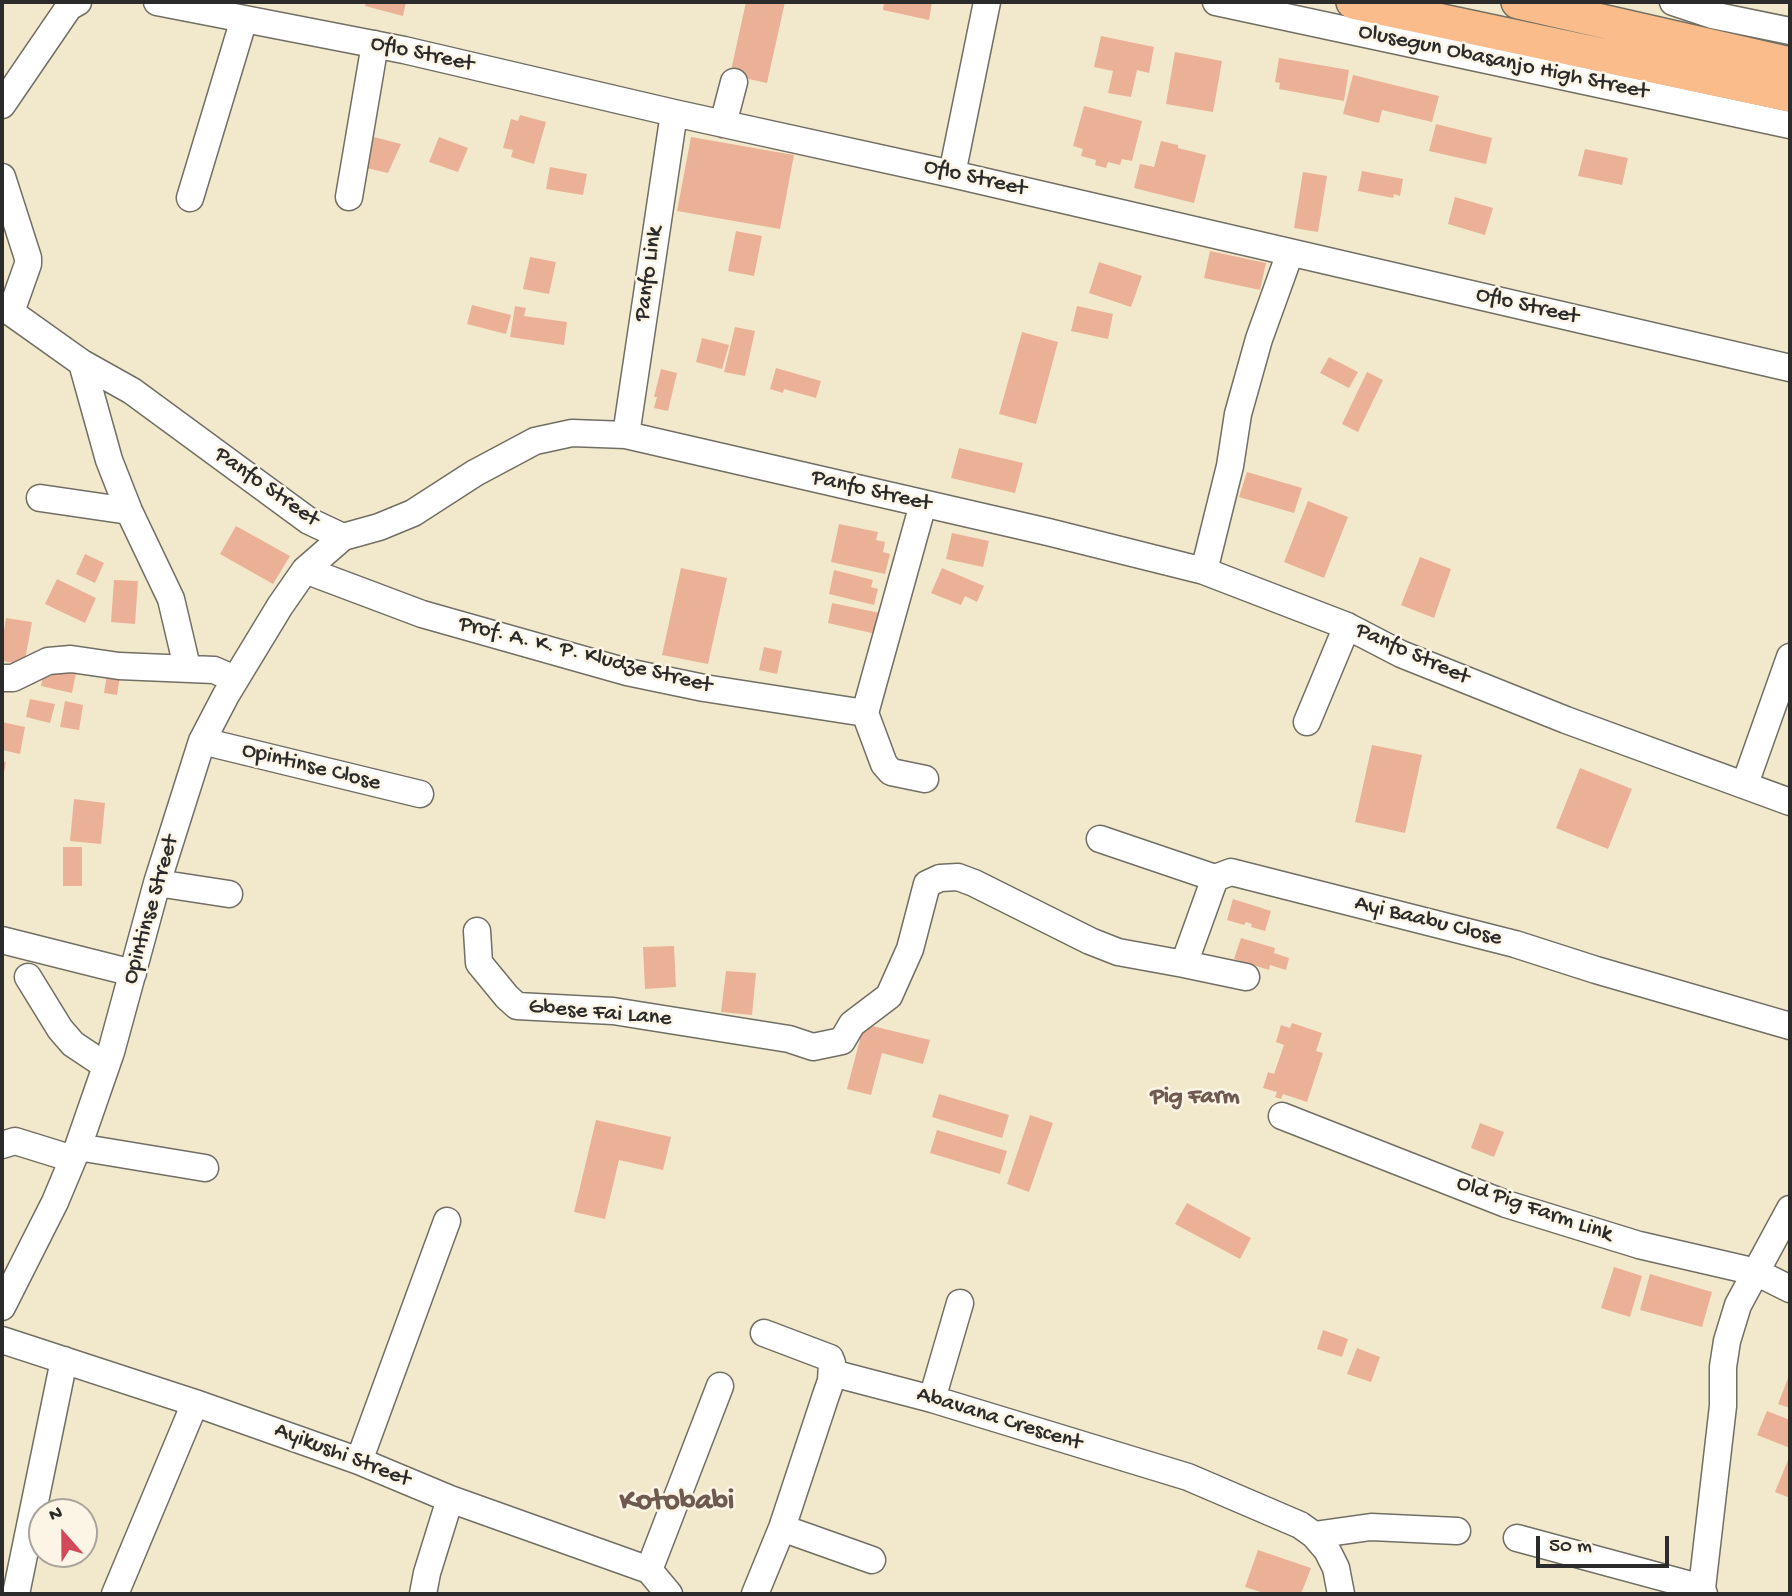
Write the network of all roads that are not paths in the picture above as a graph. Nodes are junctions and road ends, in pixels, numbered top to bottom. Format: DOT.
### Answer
graph roads {
  1 [pos="78,2"];
  2 [pos="157,2"];
  3 [pos="987,2"];
  4 [pos="1216,2"];
  5 [pos="1353,2"];
  6 [pos="1518,2"];
  7 [pos="1673,2"];
  8 [pos="1585,8"];
  9 [pos="244,19"];
  10 [pos="1790,31"];
  11 [pos="375,44"];
  12 [pos="1790,64"];
  13 [pos="734,82"];
  14 [pos="1790,94"];
  15 [pos="2,105"];
  16 [pos="674,113"];
  17 [pos="723,124"];
  18 [pos="1790,125"];
  19 [pos="952,174"];
  20 [pos="2,177"];
  21 [pos="349,197"];
  22 [pos="190,198"];
  23 [pos="1290,253"];
  24 [pos="6,309"];
  25 [pos="82,363"];
  26 [pos="1790,368"];
  27 [pos="626,435"];
  28 [pos="40,498"];
  29 [pos="923,504"];
  30 [pos="129,511"];
  31 [pos="343,537"];
  32 [pos="305,570"];
  33 [pos="1204,571"];
  34 [pos="1347,626"];
  35 [pos="1790,657"];
  36 [pos="187,667"];
  37 [pos="2,678"];
  38 [pos="235,679"];
  39 [pos="865,713"];
  40 [pos="1307,722"];
  41 [pos="202,741"];
  42 [pos="925,779"];
  43 [pos="1745,784"];
  44 [pos="421,794"];
  45 [pos="1790,802"];
  46 [pos="1100,839"];
  47 [pos="1215,878"];
  48 [pos="157,883"];
  49 [pos="229,894"];
  50 [pos="477,931"];
  51 [pos="2,940"];
  52 [pos="1184,964"];
  53 [pos="133,973"];
  54 [pos="28,977"];
  55 [pos="1246,977"];
  56 [pos="1790,1026"];
  57 [pos="106,1066"];
  58 [pos="1282,1116"];
  59 [pos="2,1145"];
  60 [pos="75,1153"];
  61 [pos="205,1168"];
  62 [pos="1790,1209"];
  63 [pos="447,1221"];
  64 [pos="1756,1272"];
  65 [pos="1790,1289"];
  66 [pos="960,1303"];
  67 [pos="2,1307"];
  68 [pos="764,1333"];
  69 [pos="2,1340"];
  70 [pos="64,1360"];
  71 [pos="831,1381"];
  72 [pos="720,1386"];
  73 [pos="932,1399"];
  74 [pos="195,1402"];
  75 [pos="359,1461"];
  76 [pos="450,1499"];
  77 [pos="782,1528"];
  78 [pos="1457,1531"];
  79 [pos="1314,1535"];
  80 [pos="1517,1538"];
  81 [pos="872,1560"];
  82 [pos="649,1570"];
  83 [pos="1703,1591"];
  84 [pos="16,1594"];
  85 [pos="115,1594"];
  86 [pos="423,1594"];
  87 [pos="669,1594"];
  88 [pos="755,1594"];
  89 [pos="1340,1594"];
  1 -- 15 [label="street"];
  2 -- 9 [label="street, Oflo Street"];
  3 -- 19 [label="street"];
  4 -- 18 [label="street, Olusegun Obasanjo High Street"];
  5 -- 14 [label="main road, Olusegun Obasanjo High Street"];
  6 -- 8 [label="main road"];
  7 -- 10 [label="street"];
  8 -- 12 [label="main road"];
  9 -- 11 [label="street, Oflo Street"];
  9 -- 22 [label="street"];
  11 -- 16 [label="street, Oflo Street"];
  11 -- 21 [label="street"];
  13 -- 17 [label="street"];
  16 -- 17 [label="street, Oflo Street"];
  16 -- 27 [label="street, Panfo Link"];
  17 -- 19 [label="street, Oflo Street"];
  19 -- 23 [label="street, Oflo Street"];
  20 -- 24 [label="street"];
  23 -- 26 [label="street, Oflo Street"];
  23 -- 33 [label="street"];
  24 -- 25 [label="street, Panfo Street"];
  25 -- 30 [label="street"];
  25 -- 31 [label="street, Panfo Street"];
  27 -- 29 [label="street, Panfo Street"];
  27 -- 31 [label="street, Panfo Street"];
  28 -- 30 [label="street"];
  29 -- 33 [label="street, Panfo Street"];
  29 -- 39 [label="street"];
  30 -- 36 [label="street"];
  31 -- 32 [label="street, Opintinse Street"];
  32 -- 38 [label="street, Opintinse Street"];
  32 -- 39 [label="street, Prof. A. K. P. Kludze Street"];
  33 -- 34 [label="street, Panfo Street"];
  34 -- 40 [label="street"];
  34 -- 43 [label="street, Panfo Street"];
  35 -- 43 [label="street"];
  36 -- 37 [label="street"];
  36 -- 38 [label="street"];
  38 -- 41 [label="street, Opintinse Street"];
  39 -- 42 [label="street"];
  41 -- 44 [label="street, Opintinse Close"];
  41 -- 48 [label="street, Opintinse Street"];
  43 -- 45 [label="street, Panfo Street"];
  46 -- 47 [label="street"];
  47 -- 52 [label="street"];
  47 -- 56 [label="street, Ayi Baabu Close"];
  48 -- 49 [label="street"];
  48 -- 53 [label="street, Opintinse Street"];
  50 -- 52 [label="street, Gbese Fai Lane"];
  51 -- 53 [label="street"];
  52 -- 55 [label="street"];
  53 -- 57 [label="street, Opintinse Street"];
  54 -- 57 [label="street"];
  57 -- 60 [label="street, Opintinse Street"];
  58 -- 64 [label="street, Old Pig Farm Link"];
  59 -- 60 [label="street"];
  60 -- 61 [label="street"];
  60 -- 67 [label="street, Opintinse Street"];
  62 -- 64 [label="street"];
  63 -- 75 [label="street"];
  64 -- 65 [label="street, Old Pig Farm Link"];
  64 -- 83 [label="street"];
  66 -- 73 [label="street"];
  68 -- 71 [label="street"];
  69 -- 70 [label="street, Ayikushi Street"];
  70 -- 74 [label="street, Ayikushi Street"];
  70 -- 84 [label="street"];
  71 -- 73 [label="street, Abavana Crescent"];
  71 -- 77 [label="street"];
  72 -- 82 [label="street"];
  73 -- 79 [label="street, Abavana Crescent"];
  74 -- 75 [label="street, Ayikushi Street"];
  74 -- 85 [label="street"];
  75 -- 76 [label="street, Ayikushi Street"];
  76 -- 82 [label="street, Ayikushi Street"];
  76 -- 86 [label="street"];
  77 -- 81 [label="street"];
  77 -- 88 [label="street"];
  78 -- 79 [label="street"];
  79 -- 89 [label="street, Abavana Crescent"];
  80 -- 83 [label="street"];
  82 -- 87 [label="street"];
}
